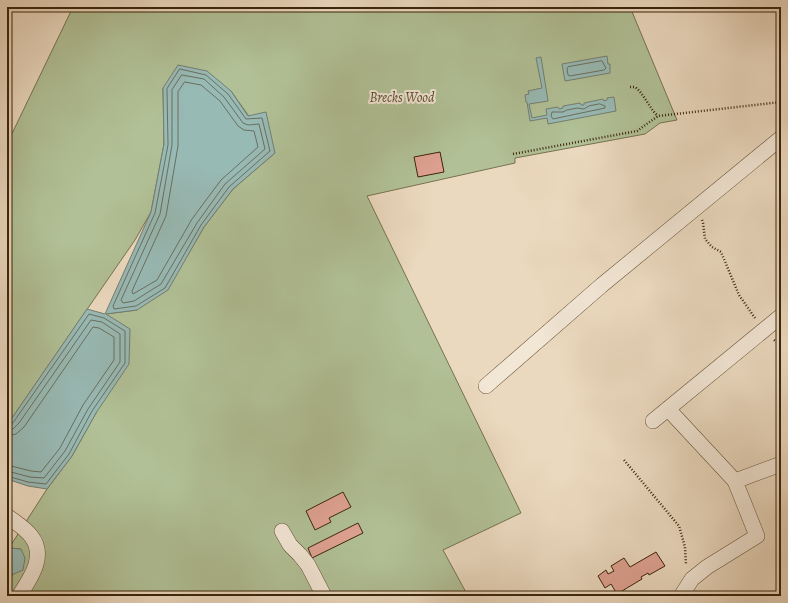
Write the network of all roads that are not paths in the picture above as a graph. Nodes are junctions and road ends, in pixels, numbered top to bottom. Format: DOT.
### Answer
graph roads {
  1 [pos="781,138"];
  2 [pos="781,316"];
  3 [pos="486,386"];
  4 [pos="668,410"];
  5 [pos="654,422"];
  6 [pos="781,464"];
  7 [pos="735,481"];
  8 [pos="7,516"];
  9 [pos="282,531"];
  10 [pos="19,596"];
  11 [pos="324,596"];
  12 [pos="685,596"];
  1 -- 3 [label="street"];
  2 -- 4 [label="street"];
  4 -- 5 [label="street"];
  4 -- 7 [label="street"];
  6 -- 7 [label="street"];
  7 -- 12 [label="street"];
  8 -- 10 [label="street"];
  9 -- 11 [label="street"];
}
